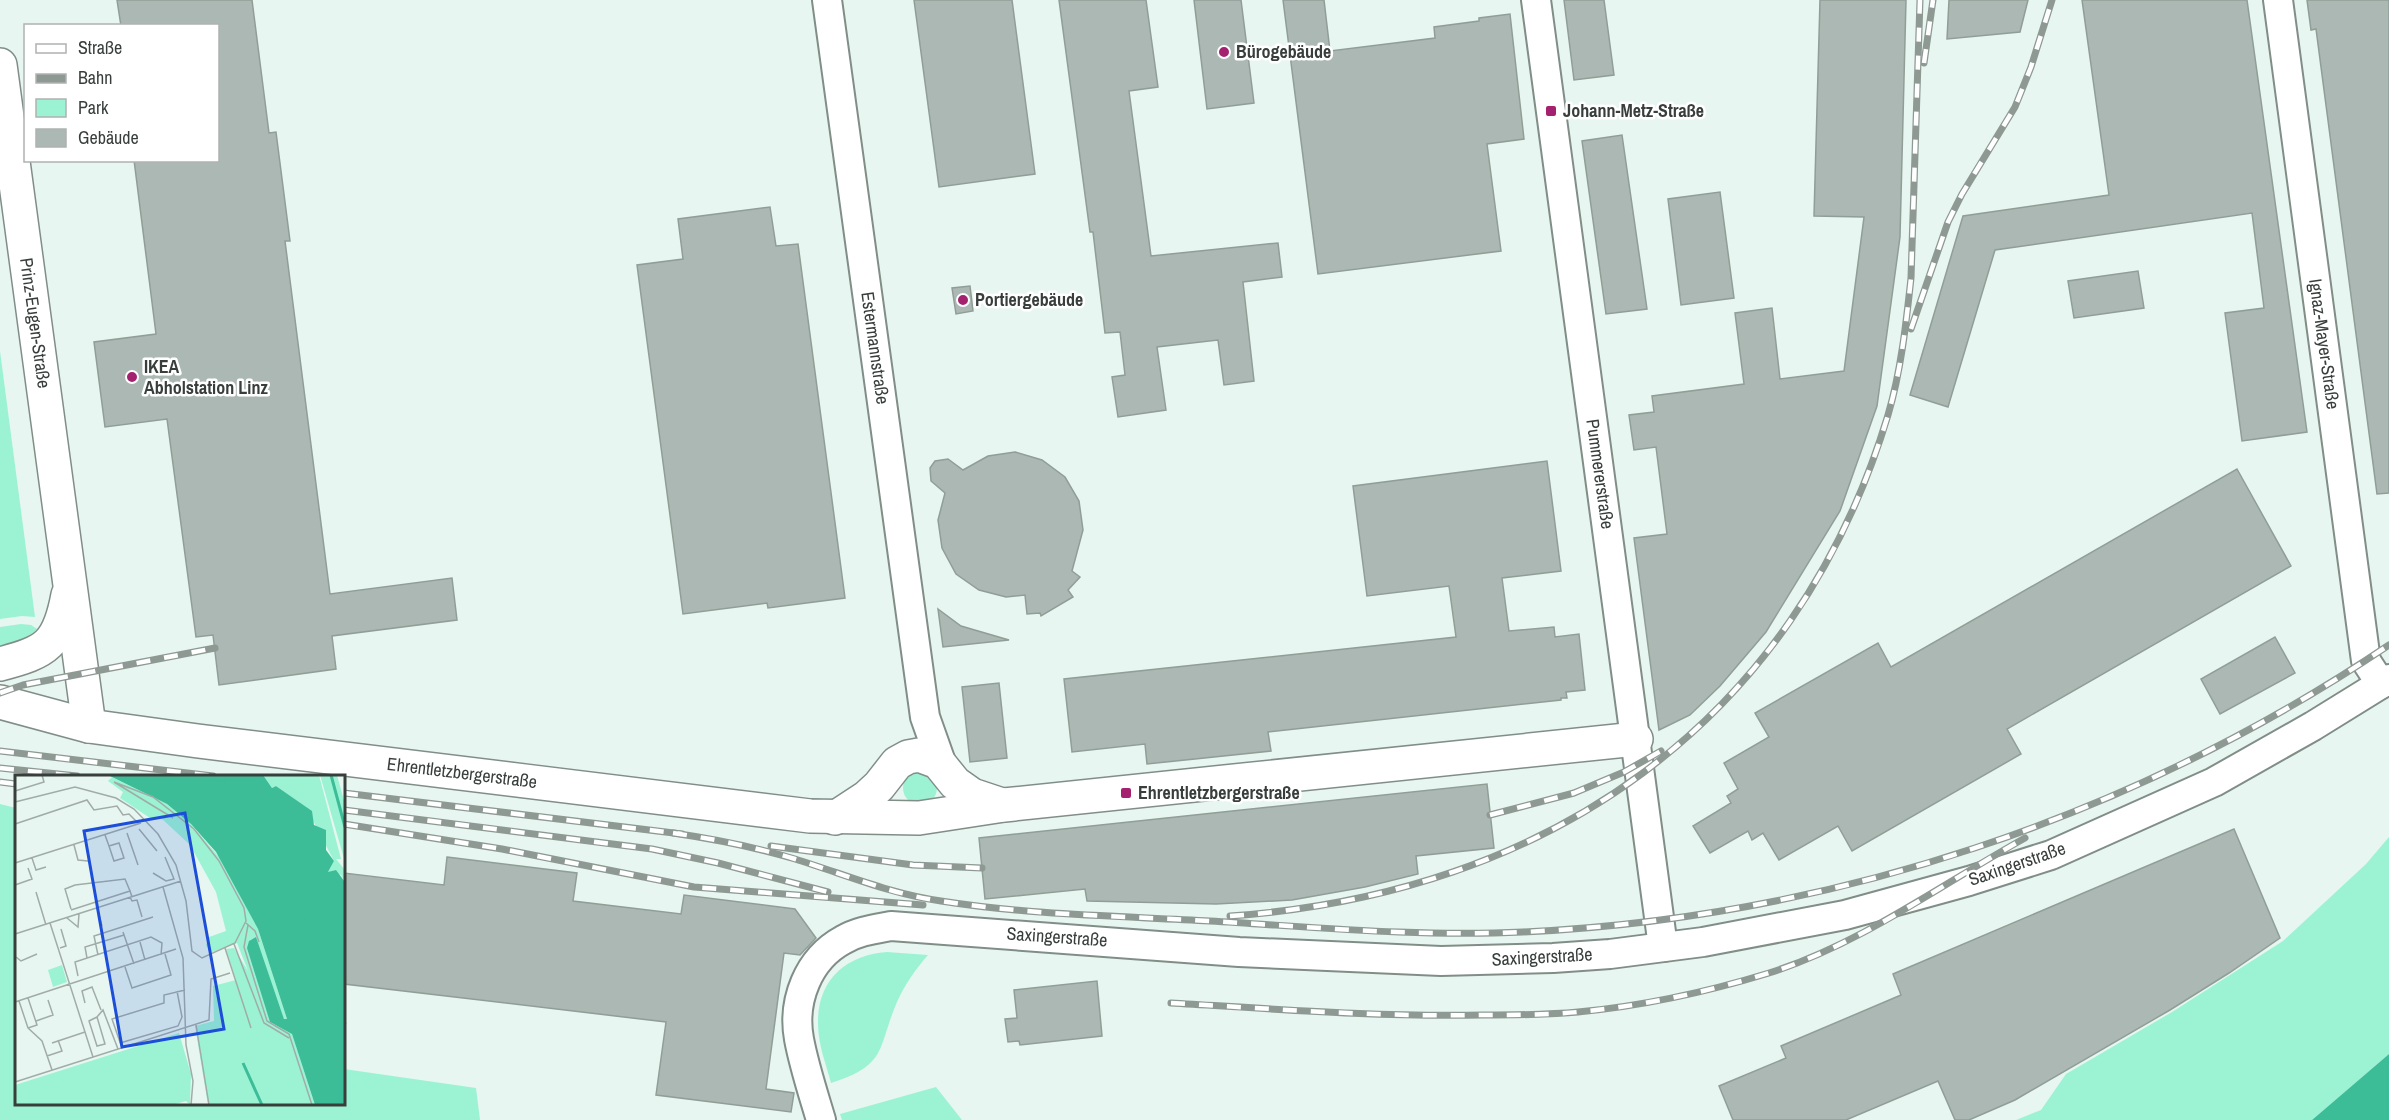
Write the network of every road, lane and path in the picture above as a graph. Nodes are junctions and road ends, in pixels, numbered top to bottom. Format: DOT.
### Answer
graph roads {
  1 [pos="827,0"];
  2 [pos="1536,0"];
  3 [pos="2278,0"];
  4 [pos="0,65"];
  5 [pos="70,581"];
  6 [pos="0,664"];
  7 [pos="2385,681"];
  8 [pos="922,696"];
  9 [pos="0,702"];
  10 [pos="89,726"];
  11 [pos="1636,739"];
  12 [pos="894,768"];
  13 [pos="945,770"];
  14 [pos="1004,805"];
  15 [pos="835,818"];
  16 [pos="923,818"];
  17 [pos="1663,947"];
  18 [pos="821,1120"];
  1 -- 8 [label="street, Estermannstraße"];
  2 -- 11 [label="street, Pummererstraße"];
  3 -- 7 [label="street, Ignaz-Mayer-Straße"];
  4 -- 5 [label="street, Prinz-Eugen-Straße"];
  5 -- 6 [label="street, Prinz-Eugen-Straße"];
  5 -- 10 [label="street, Prinz-Eugen-Straße"];
  7 -- 17 [label="street, Saxingerstraße"];
  8 -- 12 [label="street, Estermannstraße"];
  8 -- 13 [label="street, Estermannstraße"];
  9 -- 10 [label="street, Ehrentletzbergerstraße"];
  10 -- 15 [label="street, Ehrentletzbergerstraße"];
  11 -- 14 [label="street, Ehrentletzbergerstraße"];
  11 -- 17 [label="street, Pummererstraße"];
  12 -- 13 [label="street, Ehrentletzbergerstraße"];
  12 -- 15 [label="street"];
  12 -- 16 [label="street"];
  13 -- 14 [label="street, Ehrentletzbergerstraße"];
  13 -- 16 [label="street"];
  14 -- 16 [label="street, Ehrentletzbergerstraße"];
  15 -- 16 [label="street, Ehrentletzbergerstraße"];
  17 -- 18 [label="street, Saxingerstraße"];
}
